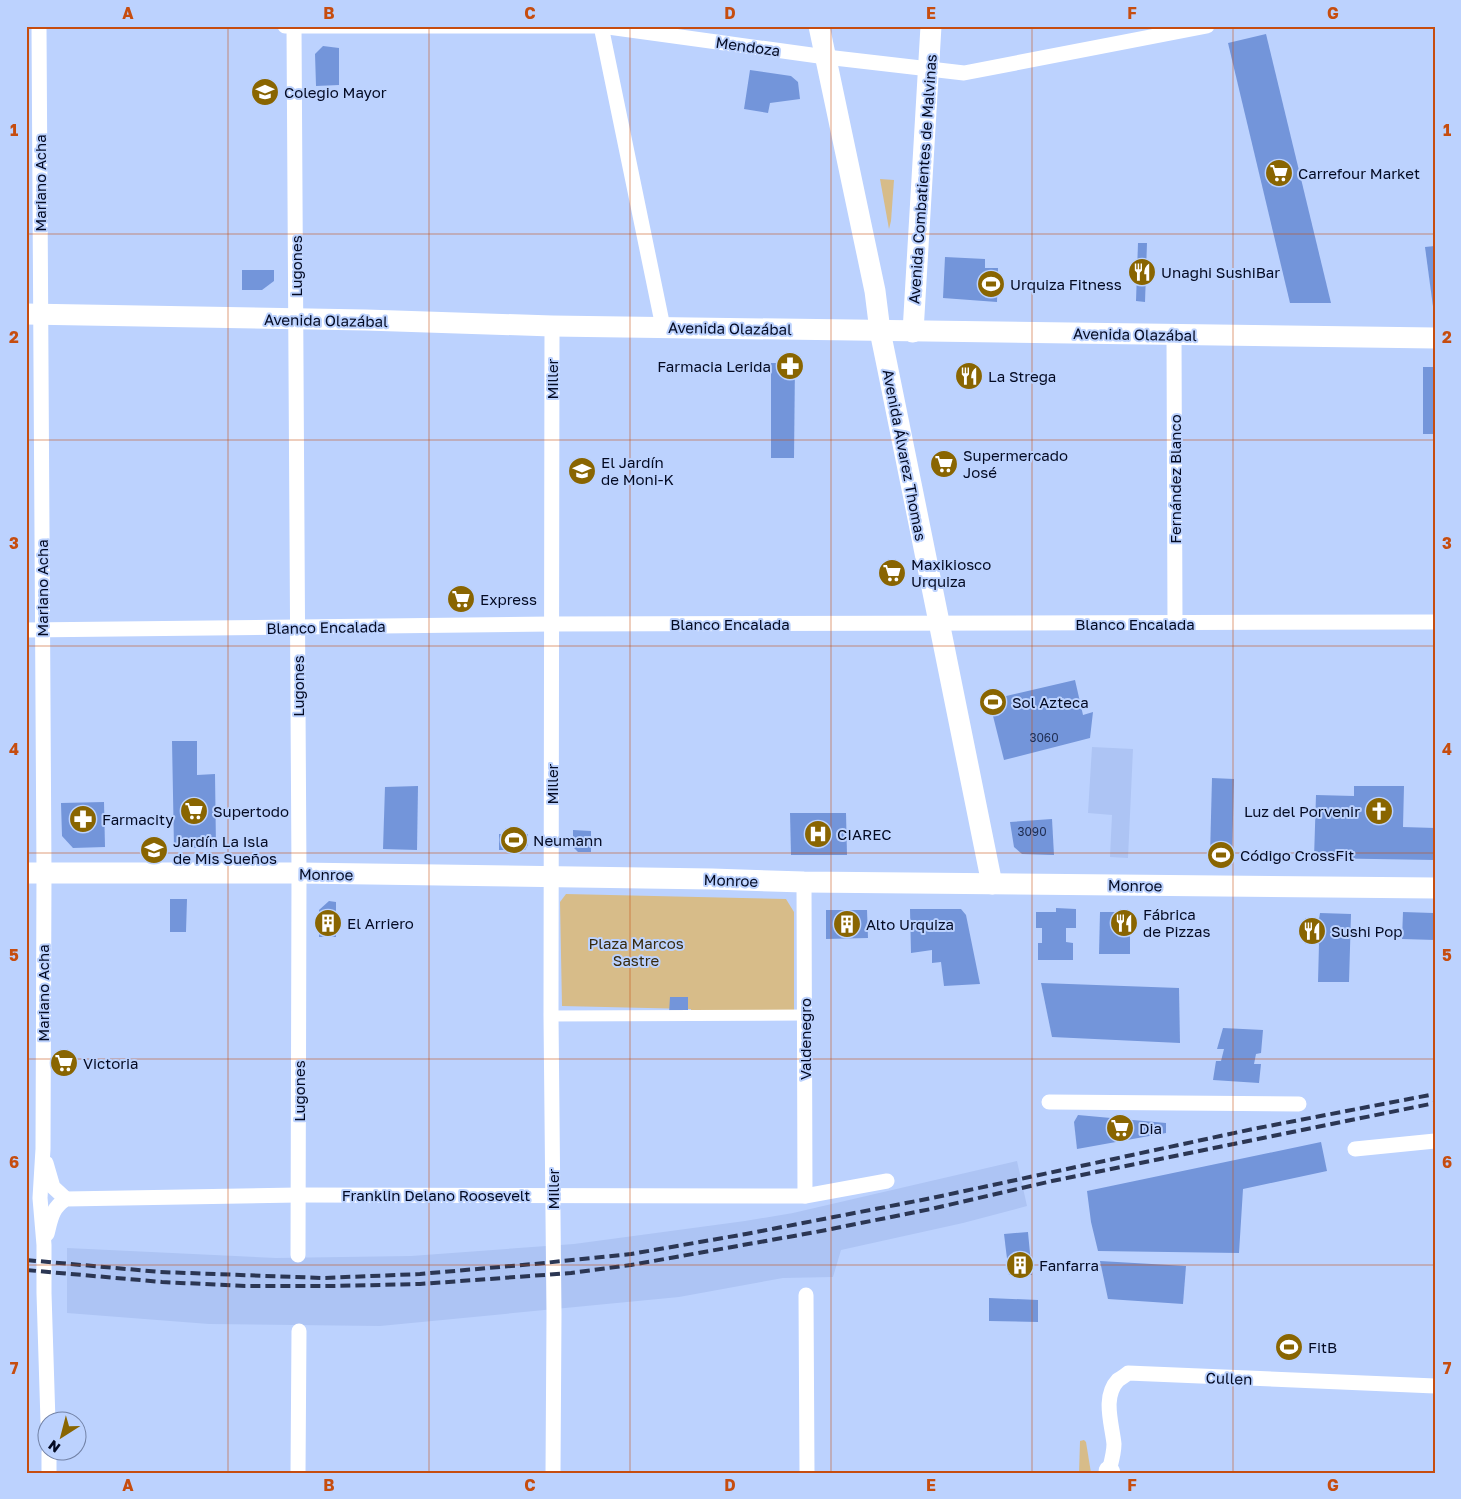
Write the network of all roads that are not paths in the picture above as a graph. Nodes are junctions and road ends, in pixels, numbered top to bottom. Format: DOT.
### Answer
graph roads {
  1 [pos="39,26"];
  2 [pos="284,26"];
  3 [pos="294,26"];
  4 [pos="601,26"];
  5 [pos="819,26"];
  6 [pos="931,26"];
  7 [pos="1207,26"];
  8 [pos="826,57"];
  9 [pos="929,69"];
  10 [pos="33,314"];
  11 [pos="296,320"];
  12 [pos="552,326"];
  13 [pos="663,327"];
  14 [pos="880,331"];
  15 [pos="913,332"];
  16 [pos="1174,334"];
  17 [pos="1435,338"];
  18 [pos="1435,622"];
  19 [pos="552,624"];
  20 [pos="940,624"];
  21 [pos="1175,624"];
  22 [pos="297,628"];
  23 [pos="26,630"];
  24 [pos="42,630"];
  25 [pos="35,873"];
  26 [pos="299,873"];
  27 [pos="551,876"];
  28 [pos="804,882"];
  29 [pos="992,884"];
  30 [pos="1435,888"];
  31 [pos="805,1015"];
  32 [pos="551,1016"];
  33 [pos="1049,1102"];
  34 [pos="1299,1104"];
  35 [pos="1435,1142"];
  36 [pos="43,1149"];
  37 [pos="1355,1149"];
  38 [pos="888,1181"];
  39 [pos="298,1195"];
  40 [pos="553,1196"];
  41 [pos="805,1196"];
  42 [pos="33,1198"];
  43 [pos="66,1199"];
  44 [pos="44,1245"];
  45 [pos="298,1255"];
  46 [pos="806,1294"];
  47 [pos="299,1332"];
  48 [pos="1435,1386"];
  49 [pos="48,1412"];
  50 [pos="1109,1472"];
  51 [pos="298,1473"];
  52 [pos="553,1473"];
  53 [pos="807,1473"];
  1 -- 10 [label="street, Mariano Acha"];
  2 -- 3 [label="street, Mendoza"];
  3 -- 4 [label="street, Mendoza"];
  3 -- 11 [label="street, Lugones"];
  4 -- 8 [label="street, Mendoza"];
  4 -- 13 [label="street"];
  5 -- 8 [label="main road, Avenida Álvarez Thomas"];
  6 -- 9 [label="main road, Avenida Combatientes de Malvinas"];
  7 -- 9 [label="street, Mendoza"];
  8 -- 9 [label="street, Mendoza"];
  8 -- 14 [label="main road, Avenida Álvarez Thomas"];
  9 -- 15 [label="main road, Avenida Combatientes de Malvinas"];
  10 -- 11 [label="main road, Avenida Olazábal"];
  10 -- 24 [label="street, Mariano Acha"];
  11 -- 12 [label="main road, Avenida Olazábal"];
  11 -- 22 [label="street, Lugones"];
  12 -- 13 [label="main road, Avenida Olazábal"];
  12 -- 19 [label="street, Miller"];
  13 -- 14 [label="main road, Avenida Olazábal"];
  14 -- 15 [label="main road, Avenida Olazábal"];
  14 -- 20 [label="main road, Avenida Álvarez Thomas"];
  15 -- 16 [label="main road, Avenida Olazábal"];
  16 -- 17 [label="main road, Avenida Olazábal"];
  16 -- 21 [label="street, Fernández Blanco"];
  18 -- 21 [label="street, Blanco Encalada"];
  19 -- 20 [label="street, Blanco Encalada"];
  19 -- 22 [label="street, Blanco Encalada"];
  19 -- 27 [label="street, Miller"];
  20 -- 21 [label="street, Blanco Encalada"];
  20 -- 29 [label="main road, Avenida Álvarez Thomas"];
  22 -- 24 [label="street, Blanco Encalada"];
  22 -- 26 [label="street, Lugones"];
  23 -- 24 [label="street, Blanco Encalada"];
  24 -- 25 [label="street, Mariano Acha"];
  25 -- 26 [label="main road, Monroe"];
  25 -- 36 [label="street, Mariano Acha"];
  26 -- 27 [label="main road, Monroe"];
  26 -- 39 [label="street, Lugones"];
  27 -- 28 [label="main road, Monroe"];
  27 -- 32 [label="street, Miller"];
  28 -- 29 [label="main road, Monroe"];
  28 -- 31 [label="street, Valdenegro"];
  29 -- 30 [label="main road, Monroe"];
  31 -- 32 [label="street"];
  31 -- 41 [label="street, Valdenegro"];
  32 -- 40 [label="street, Miller"];
  33 -- 34 [label="street"];
  35 -- 37 [label="street"];
  36 -- 42 [label="street, Mariano Acha"];
  36 -- 43 [label="street, Mariano Acha"];
  38 -- 41 [label="street, Franklin Delano Roosevelt"];
  39 -- 40 [label="street, Franklin Delano Roosevelt"];
  39 -- 43 [label="street, Franklin Delano Roosevelt"];
  39 -- 45 [label="street, Lugones"];
  40 -- 41 [label="street, Franklin Delano Roosevelt"];
  40 -- 52 [label="street, Miller"];
  42 -- 44 [label="street, Mariano Acha"];
  43 -- 44 [label="street"];
  44 -- 49 [label="street, Mariano Acha"];
  46 -- 53 [label="street"];
  47 -- 51 [label="street"];
  48 -- 50 [label="street, Cullen"];
}
